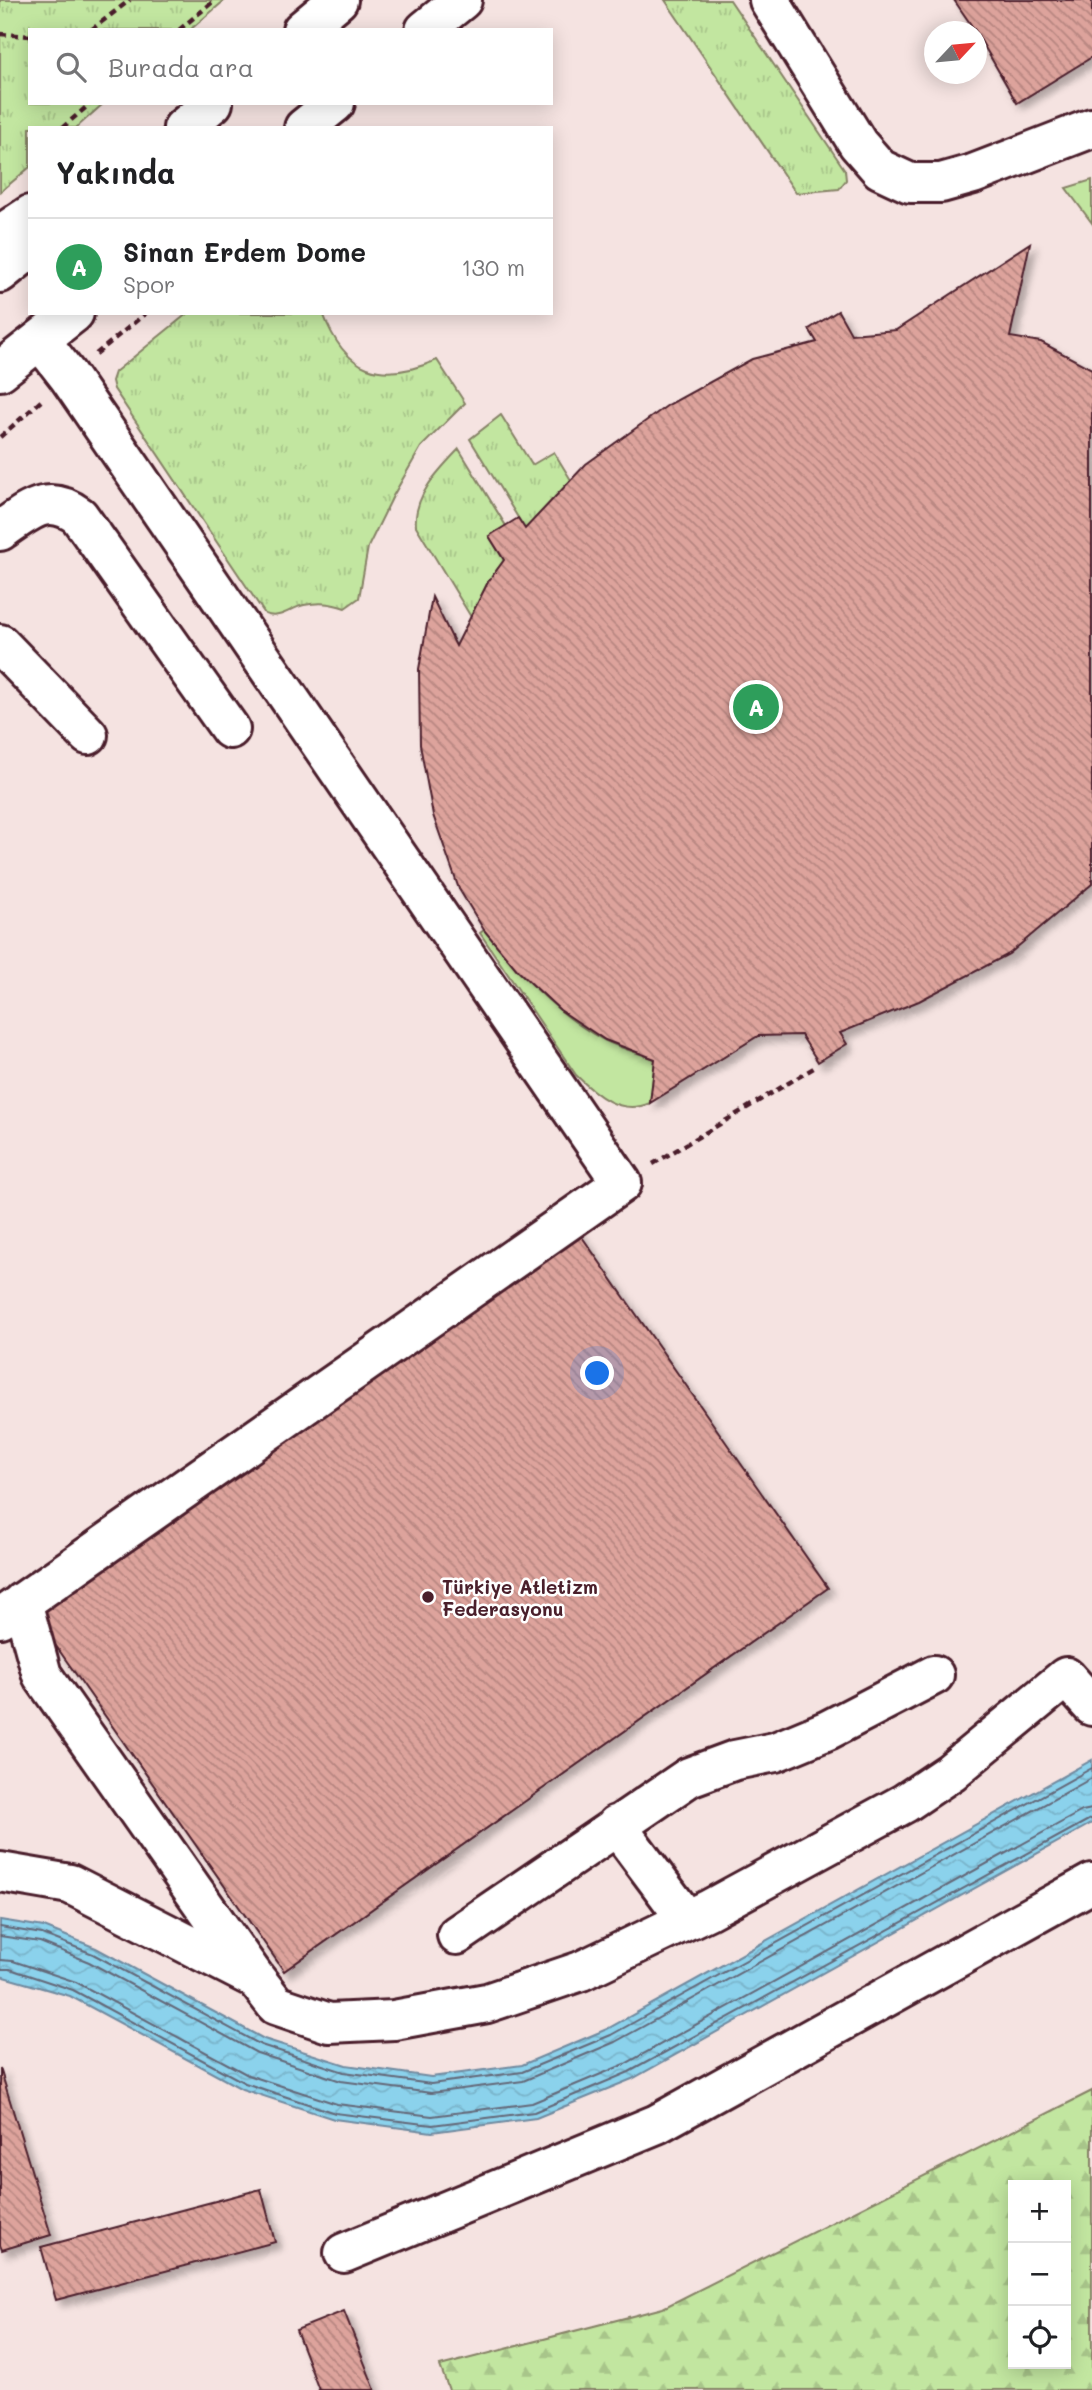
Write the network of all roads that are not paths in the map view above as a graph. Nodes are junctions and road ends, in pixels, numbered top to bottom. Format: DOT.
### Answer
graph roads {
  1 [pos="338,0"];
  2 [pos="462,0"];
  3 [pos="769,0"];
  4 [pos="304,28"];
  5 [pos="427,28"];
  6 [pos="211,105"];
  7 [pos="333,105"];
  8 [pos="185,126"];
  9 [pos="306,126"];
  10 [pos="1092,128"];
  11 [pos="28,216"];
  12 [pos="0,235"];
  13 [pos="28,251"];
  14 [pos="0,273"];
  15 [pos="71,315"];
  16 [pos="40,340"];
  17 [pos="0,371"];
  18 [pos="0,531"];
  19 [pos="0,644"];
  20 [pos="230,729"];
  21 [pos="88,735"];
  22 [pos="11,1610"];
  23 [pos="934,1675"];
  24 [pos="1092,1706"];
  25 [pos="616,1825"];
  26 [pos="0,1872"];
  27 [pos="1092,1883"];
  28 [pos="687,1920"];
  29 [pos="457,1935"];
  30 [pos="255,1978"];
  31 [pos="344,2253"];
  1 -- 4 [label="main road"];
  2 -- 5 [label="main road"];
  3 -- 10 [label="main road"];
  6 -- 8 [label="main road"];
  7 -- 9 [label="main road"];
  11 -- 12 [label="main road"];
  13 -- 14 [label="main road"];
  15 -- 16 [label="main road"];
  16 -- 17 [label="main road"];
  16 -- 22 [label="main road"];
  18 -- 20 [label="main road"];
  19 -- 21 [label="main road"];
  22 -- 30 [label="main road"];
  23 -- 25 [label="main road"];
  24 -- 28 [label="main road"];
  25 -- 28 [label="main road"];
  25 -- 29 [label="main road"];
  26 -- 30 [label="main road"];
  27 -- 31 [label="main road"];
  28 -- 30 [label="main road"];
}
